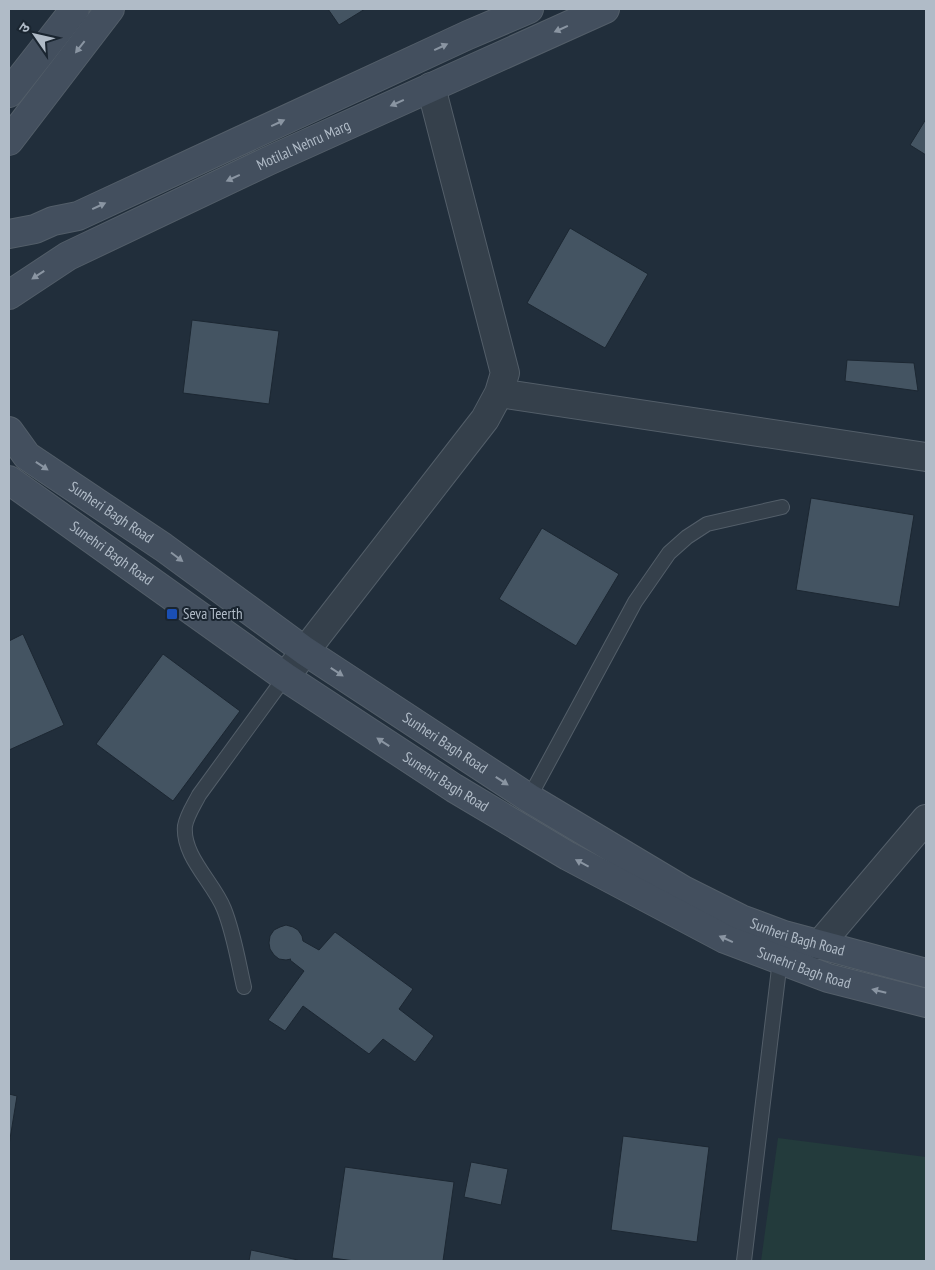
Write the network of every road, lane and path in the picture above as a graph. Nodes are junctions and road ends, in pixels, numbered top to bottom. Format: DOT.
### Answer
graph roads {
  1 [pos="75,9"];
  2 [pos="110,9"];
  3 [pos="529,9"];
  4 [pos="605,9"];
  5 [pos="431,87"];
  6 [pos="9,93"];
  7 [pos="9,141"];
  8 [pos="9,234"];
  9 [pos="9,295"];
  10 [pos="499,393"];
  11 [pos="9,432"];
  12 [pos="926,457"];
  13 [pos="9,480"];
  14 [pos="782,507"];
  15 [pos="305,651"];
  16 [pos="285,677"];
  17 [pos="529,798"];
  18 [pos="926,819"];
  19 [pos="819,945"];
  20 [pos="780,960"];
  21 [pos="926,973"];
  22 [pos="244,987"];
  23 [pos="926,1003"];
  24 [pos="744,1261"];
  1 -- 6 [label="street"];
  2 -- 7 [label="street, one-way"];
  8 -- 3 [label="street, Motilal Nehru Marg, one-way"];
  4 -- 5 [label="street, Motilal Nehru Marg, one-way"];
  5 -- 9 [label="street, Motilal Nehru Marg, one-way"];
  5 -- 10 [label="street"];
  10 -- 12 [label="street"];
  10 -- 15 [label="street"];
  11 -- 15 [label="street, Sunheri Bagh Road, one-way"];
  13 -- 16 [label="street, Sunehri Bagh Road"];
  14 -- 17 [label="lane"];
  15 -- 16 [label="street"];
  15 -- 17 [label="street, Sunheri Bagh Road, one-way"];
  20 -- 16 [label="street, Sunehri Bagh Road, one-way"];
  16 -- 22 [label="lane"];
  17 -- 19 [label="street, Sunheri Bagh Road"];
  18 -- 19 [label="street"];
  19 -- 21 [label="street, Sunheri Bagh Road"];
  23 -- 20 [label="street, Sunehri Bagh Road, one-way"];
  20 -- 24 [label="lane"];
}
